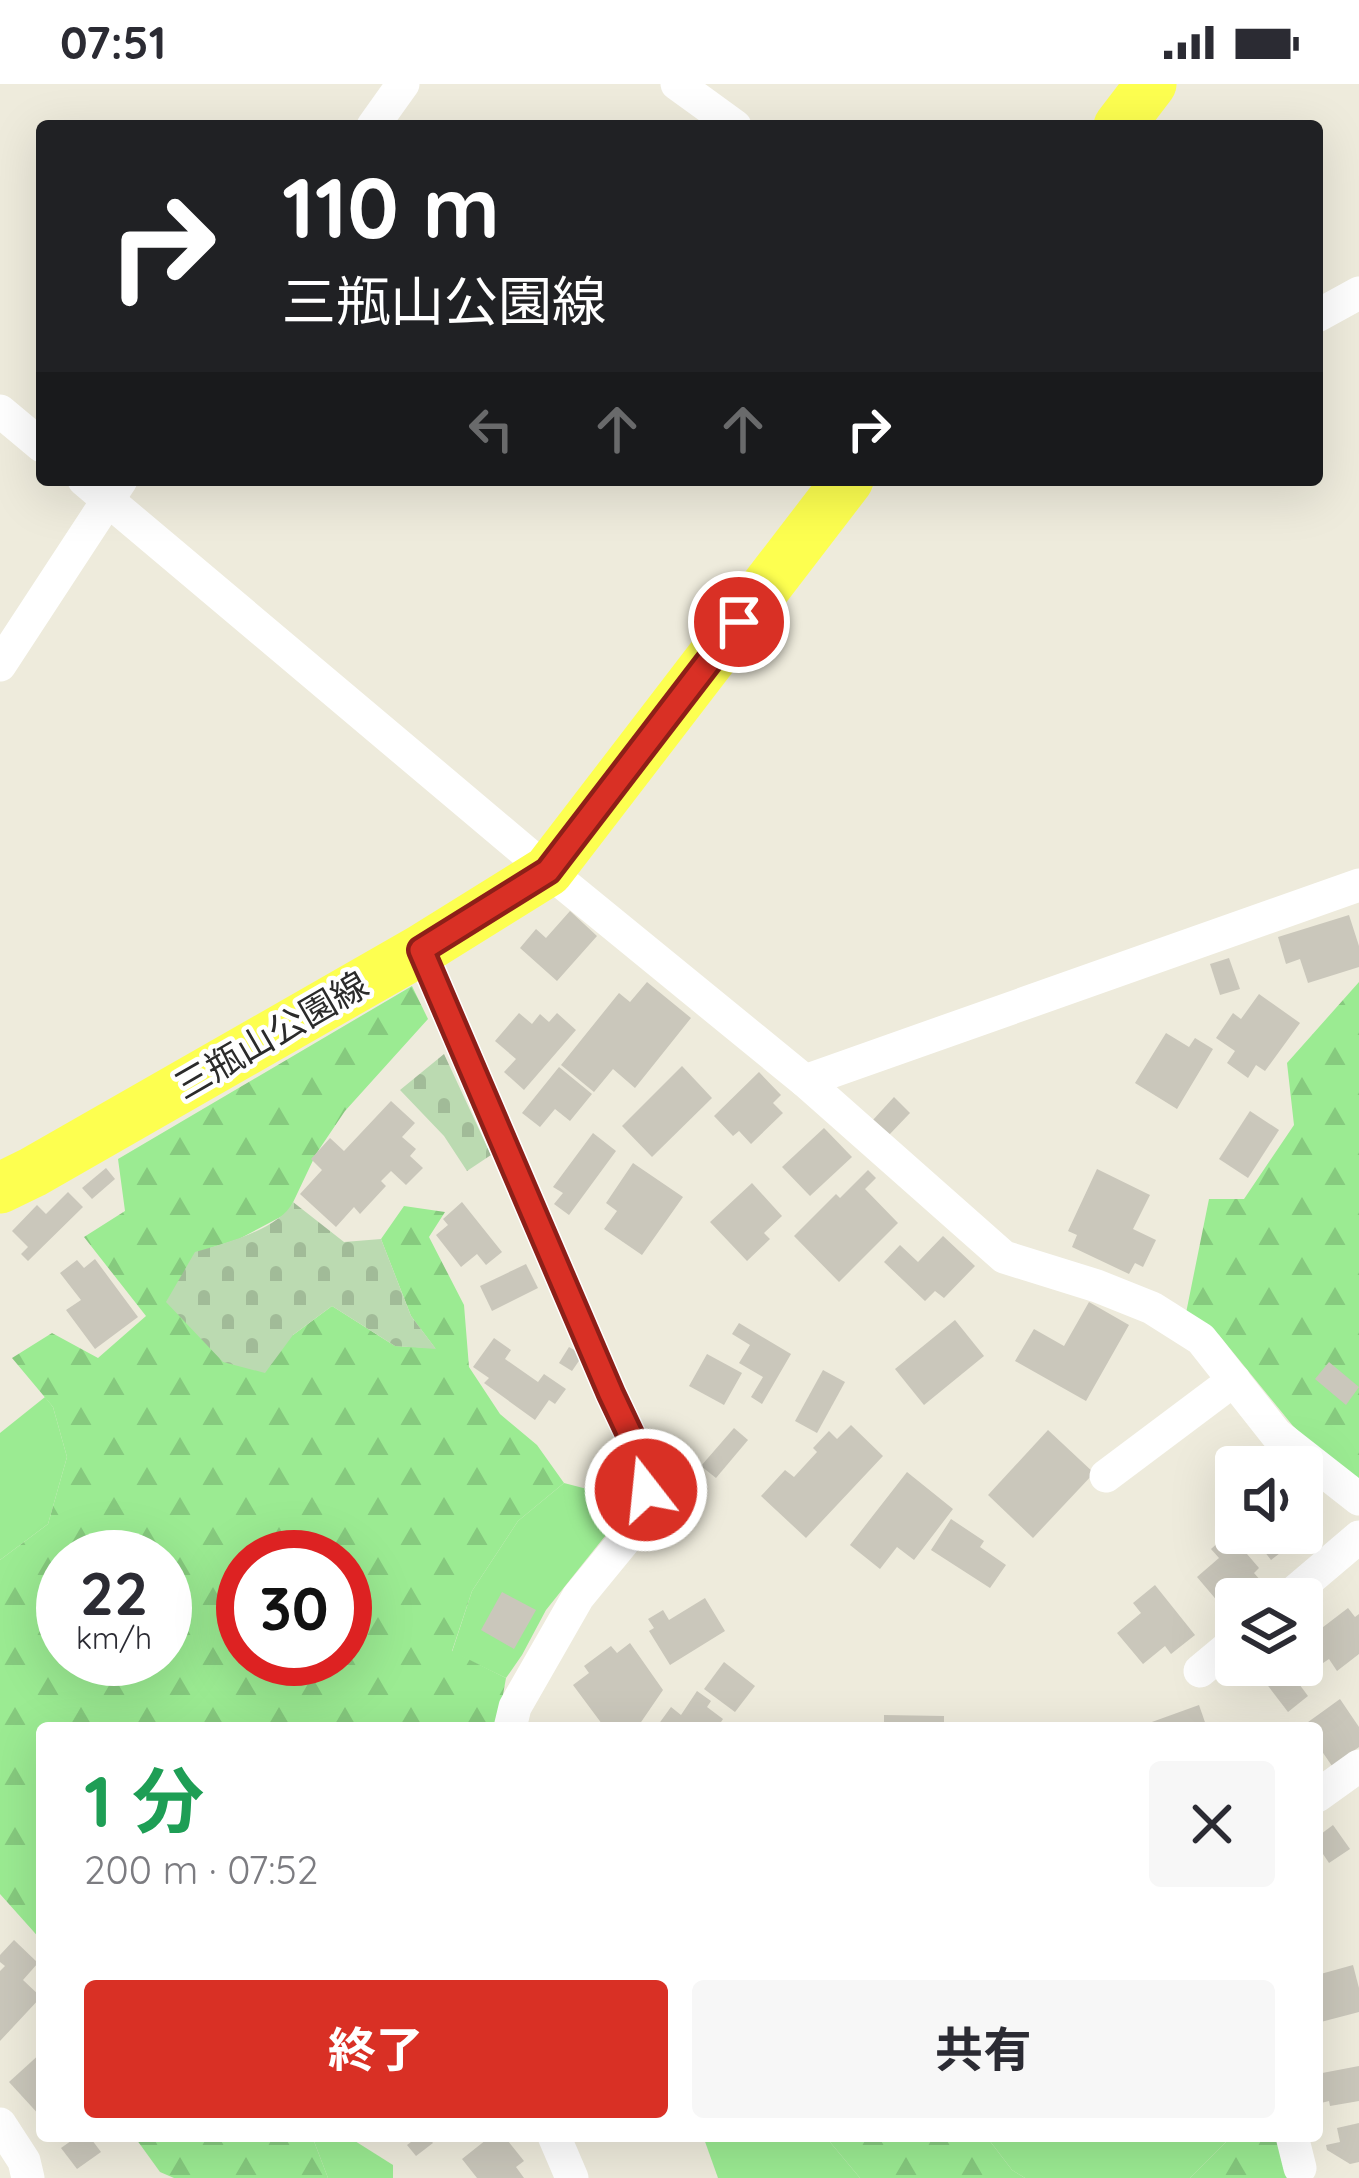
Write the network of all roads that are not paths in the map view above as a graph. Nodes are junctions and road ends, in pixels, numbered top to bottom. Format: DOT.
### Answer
graph roads {
  1 [pos="403,84"];
  2 [pos="676,84"];
  3 [pos="1150,84"];
  4 [pos="377,120"];
  5 [pos="727,120"];
  6 [pos="1123,120"];
  7 [pos="1359,293"];
  8 [pos="1323,313"];
  9 [pos="0,411"];
  10 [pos="36,441"];
  11 [pos="104,486"];
  12 [pos="843,486"];
  13 [pos="0,665"];
  14 [pos="548,871"];
  15 [pos="1359,885"];
  16 [pos="421,950"];
  17 [pos="806,1081"];
  18 [pos="0,1188"];
  19 [pos="1234,1380"];
  20 [pos="1106,1477"];
  21 [pos="1359,1499"];
  22 [pos="1359,1537"];
  23 [pos="1311,1578"];
  24 [pos="1215,1658"];
  25 [pos="1200,1671"];
  26 [pos="511,1722"];
  27 [pos="1359,1766"];
  28 [pos="1323,1792"];
  29 [pos="0,2124"];
  30 [pos="557,2142"];
  31 [pos="28,2178"];
  32 [pos="572,2178"];
  1 -- 4 [label="street"];
  2 -- 5 [label="street"];
  3 -- 6 [label="main road"];
  7 -- 8 [label="street"];
  9 -- 10 [label="street"];
  11 -- 13 [label="street"];
  11 -- 14 [label="street"];
  12 -- 14 [label="main road, 三瓶山公園線"];
  14 -- 16 [label="main road, 三瓶山公園線"];
  14 -- 17 [label="street"];
  15 -- 17 [label="street"];
  16 -- 18 [label="main road, 三瓶山公園線"];
  16 -- 26 [label="street"];
  17 -- 19 [label="street"];
  19 -- 20 [label="street"];
  19 -- 21 [label="street"];
  22 -- 23 [label="street"];
  24 -- 25 [label="street"];
  27 -- 28 [label="street"];
  29 -- 31 [label="street"];
  30 -- 32 [label="street"];
}
